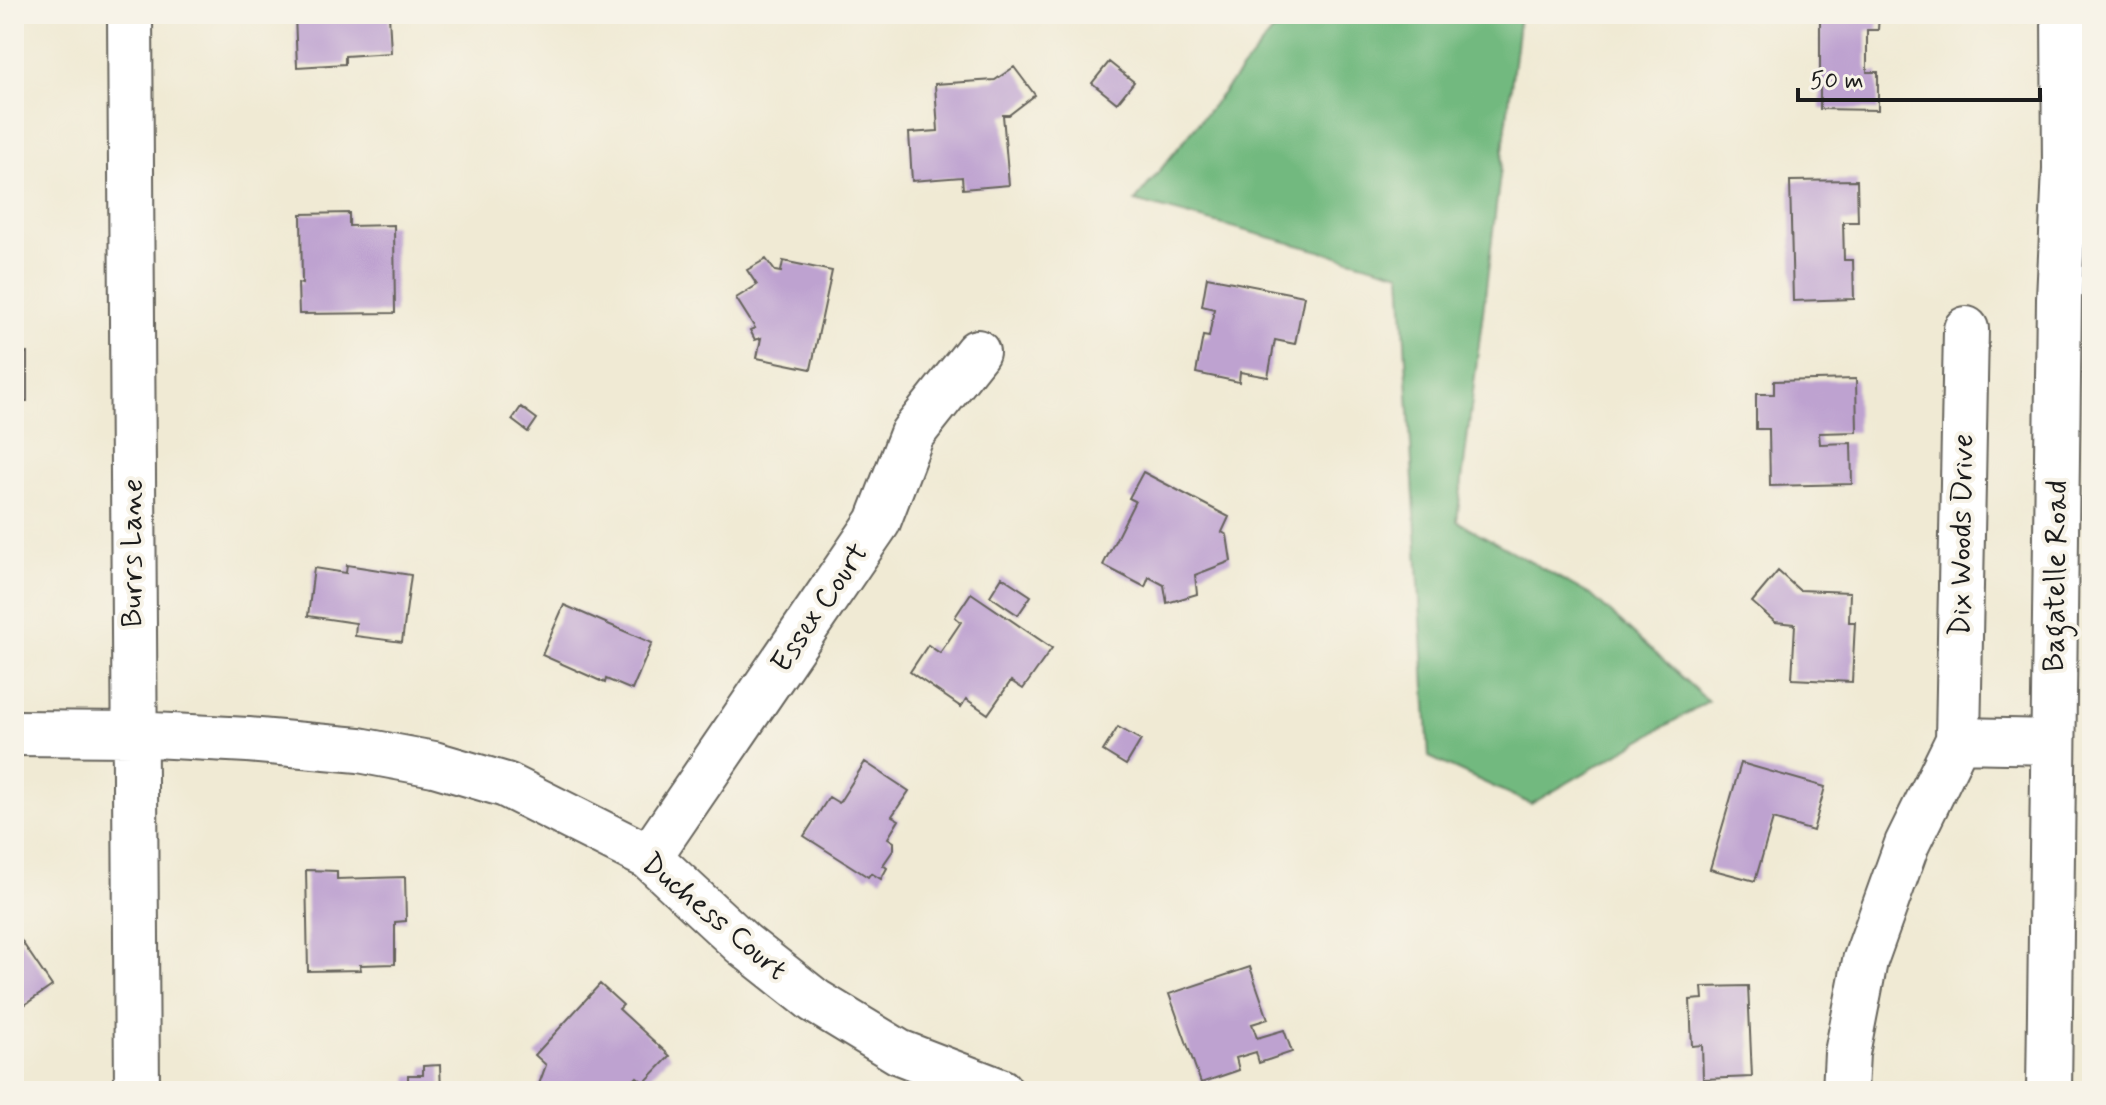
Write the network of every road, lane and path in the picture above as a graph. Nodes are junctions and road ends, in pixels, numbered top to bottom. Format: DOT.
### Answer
graph roads {
  1 [pos="130,14"];
  2 [pos="2064,14"];
  3 [pos="1966,329"];
  4 [pos="977,352"];
  5 [pos="14,733"];
  6 [pos="133,734"];
  7 [pos="1958,740"];
  8 [pos="2053,742"];
  9 [pos="649,857"];
  10 [pos="137,1091"];
  11 [pos="1000,1091"];
  12 [pos="1845,1091"];
  13 [pos="2049,1091"];
  1 -- 6 [label="street, Burrs Lane"];
  2 -- 8 [label="street, Bagatelle Road"];
  3 -- 7 [label="street, Dix Woods Drive"];
  4 -- 9 [label="street, Essex Court"];
  5 -- 6 [label="street, Duchess Court"];
  6 -- 9 [label="street, Duchess Court"];
  6 -- 10 [label="street, Burrs Lane"];
  7 -- 8 [label="street"];
  7 -- 12 [label="street, Dix Woods Drive"];
  8 -- 13 [label="street, Bagatelle Road"];
  9 -- 11 [label="street, Duchess Court"];
}
